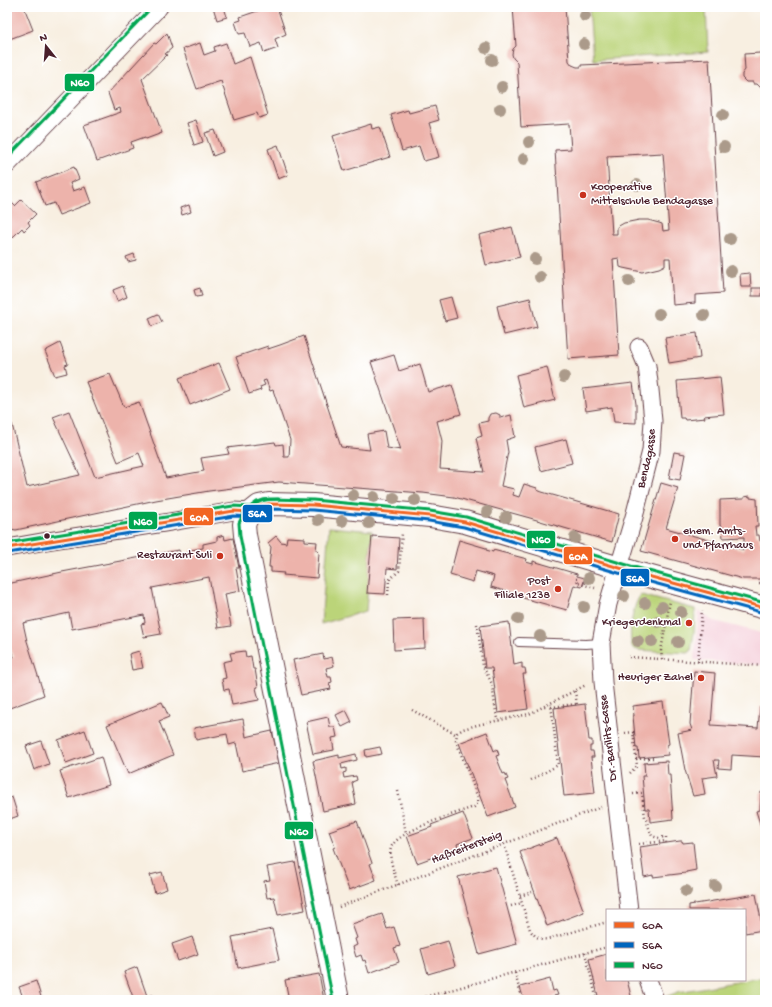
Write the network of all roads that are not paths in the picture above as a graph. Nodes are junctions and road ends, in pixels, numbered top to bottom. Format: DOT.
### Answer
graph roads {
  1 [pos="158,7"];
  2 [pos="7,165"];
  3 [pos="639,347"];
  4 [pos="251,512"];
  5 [pos="7,548"];
  6 [pos="619,568"];
  7 [pos="765,608"];
  8 [pos="519,642"];
  9 [pos="601,649"];
  10 [pos="629,909"];
  11 [pos="648,981"];
  12 [pos="338,1000"];
  13 [pos="655,1000"];
  1 -- 2 [label="street"];
  3 -- 6 [label="street, Bendagasse"];
  4 -- 5 [label="street"];
  4 -- 6 [label="main road"];
  4 -- 12 [label="main road"];
  6 -- 7 [label="main road"];
  6 -- 9 [label="street, Dr.-Barilits-Gasse"];
  8 -- 9 [label="lane"];
  9 -- 10 [label="street, Dr.-Barilits-Gasse"];
  11 -- 13 [label="street"];
}
